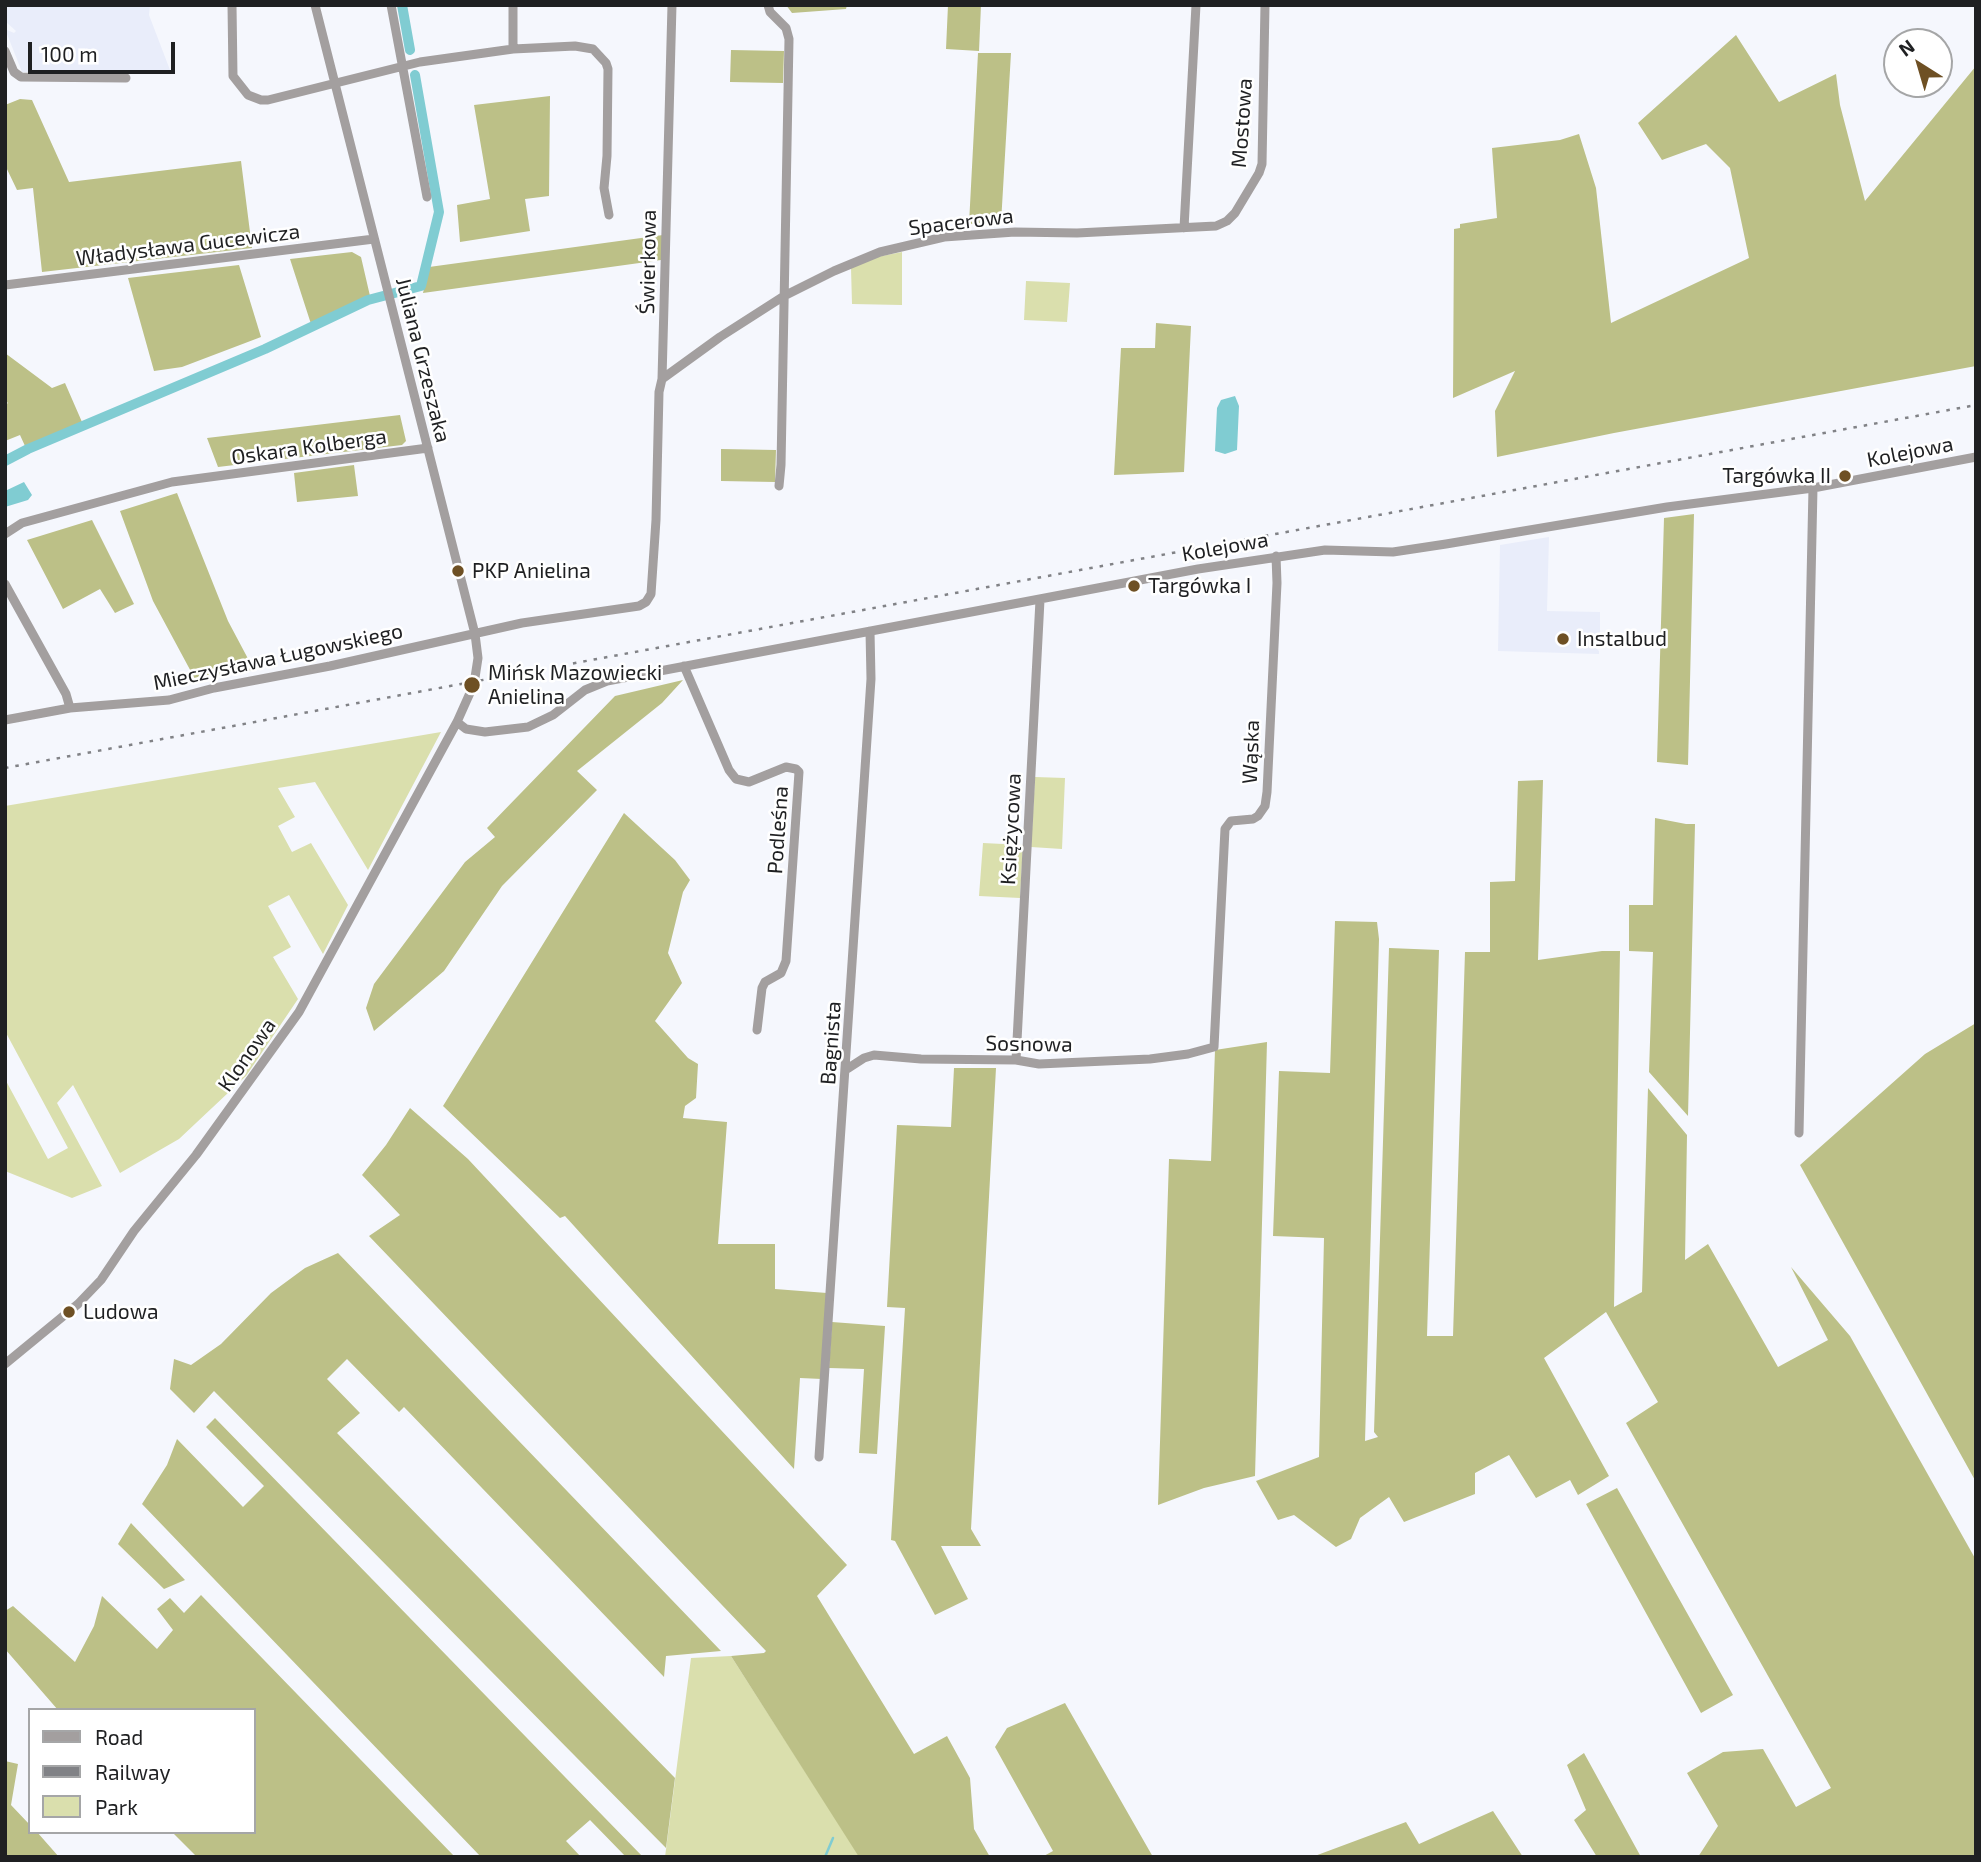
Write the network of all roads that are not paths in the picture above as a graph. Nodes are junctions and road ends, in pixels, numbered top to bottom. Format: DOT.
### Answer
graph roads {
  1 [pos="232,5"];
  2 [pos="315,5"];
  3 [pos="391,5"];
  4 [pos="513,5"];
  5 [pos="672,5"];
  6 [pos="768,5"];
  7 [pos="1196,5"];
  8 [pos="1265,5"];
  9 [pos="513,49"];
  10 [pos="5,51"];
  11 [pos="402,65"];
  12 [pos="125,78"];
  13 [pos="335,83"];
  14 [pos="427,197"];
  15 [pos="609,215"];
  16 [pos="1216,226"];
  17 [pos="1184,228"];
  18 [pos="374,239"];
  19 [pos="5,285"];
  20 [pos="784,296"];
  21 [pos="662,379"];
  22 [pos="428,448"];
  23 [pos="1976,457"];
  24 [pos="779,486"];
  25 [pos="1813,488"];
  26 [pos="656,520"];
  27 [pos="5,534"];
  28 [pos="1276,556"];
  29 [pos="5,584"];
  30 [pos="1040,600"];
  31 [pos="870,631"];
  32 [pos="475,634"];
  33 [pos="684,666"];
  34 [pos="70,708"];
  35 [pos="5,720"];
  36 [pos="457,722"];
  37 [pos="757,1030"];
  38 [pos="1214,1047"];
  39 [pos="1016,1060"];
  40 [pos="847,1069"];
  41 [pos="1799,1133"];
  42 [pos="5,1364"];
  43 [pos="819,1457"];
  1 -- 13 [label="street"];
  2 -- 13 [label="street, Juliana Grzeszaka"];
  3 -- 11 [label="street"];
  4 -- 9 [label="street"];
  5 -- 21 [label="street, Świerkowa"];
  6 -- 20 [label="street"];
  7 -- 17 [label="street"];
  8 -- 16 [label="street, Mostowa"];
  9 -- 11 [label="street"];
  9 -- 15 [label="street"];
  10 -- 12 [label="street"];
  11 -- 13 [label="street"];
  11 -- 14 [label="street"];
  13 -- 18 [label="street, Juliana Grzeszaka"];
  16 -- 17 [label="street, Spacerowa"];
  17 -- 20 [label="street, Spacerowa"];
  18 -- 19 [label="street, Władysława Gucewicza"];
  18 -- 22 [label="street, Juliana Grzeszaka"];
  20 -- 21 [label="street, Spacerowa"];
  20 -- 24 [label="street"];
  21 -- 26 [label="street, Świerkowa"];
  22 -- 27 [label="street, Oskara Kolberga"];
  22 -- 32 [label="street, Juliana Grzeszaka"];
  23 -- 25 [label="street, Kolejowa"];
  25 -- 28 [label="street, Kolejowa"];
  25 -- 41 [label="street"];
  26 -- 32 [label="street, Mieczysława Ługowskiego"];
  28 -- 30 [label="street, Kolejowa"];
  28 -- 38 [label="street, Wąska"];
  29 -- 34 [label="street"];
  30 -- 31 [label="street, Kolejowa"];
  30 -- 39 [label="street, Księżycowa"];
  31 -- 33 [label="street, Kolejowa"];
  31 -- 40 [label="street, Bagnista"];
  32 -- 34 [label="street, Mieczysława Ługowskiego"];
  32 -- 36 [label="street, Juliana Grzeszaka"];
  33 -- 36 [label="street, Kolejowa"];
  33 -- 37 [label="street, Podleśna"];
  34 -- 35 [label="street, Mieczysława Ługowskiego"];
  36 -- 42 [label="street, Klonowa"];
  38 -- 39 [label="street, Sosnowa"];
  39 -- 40 [label="street, Sosnowa"];
  40 -- 43 [label="street, Bagnista"];
}
